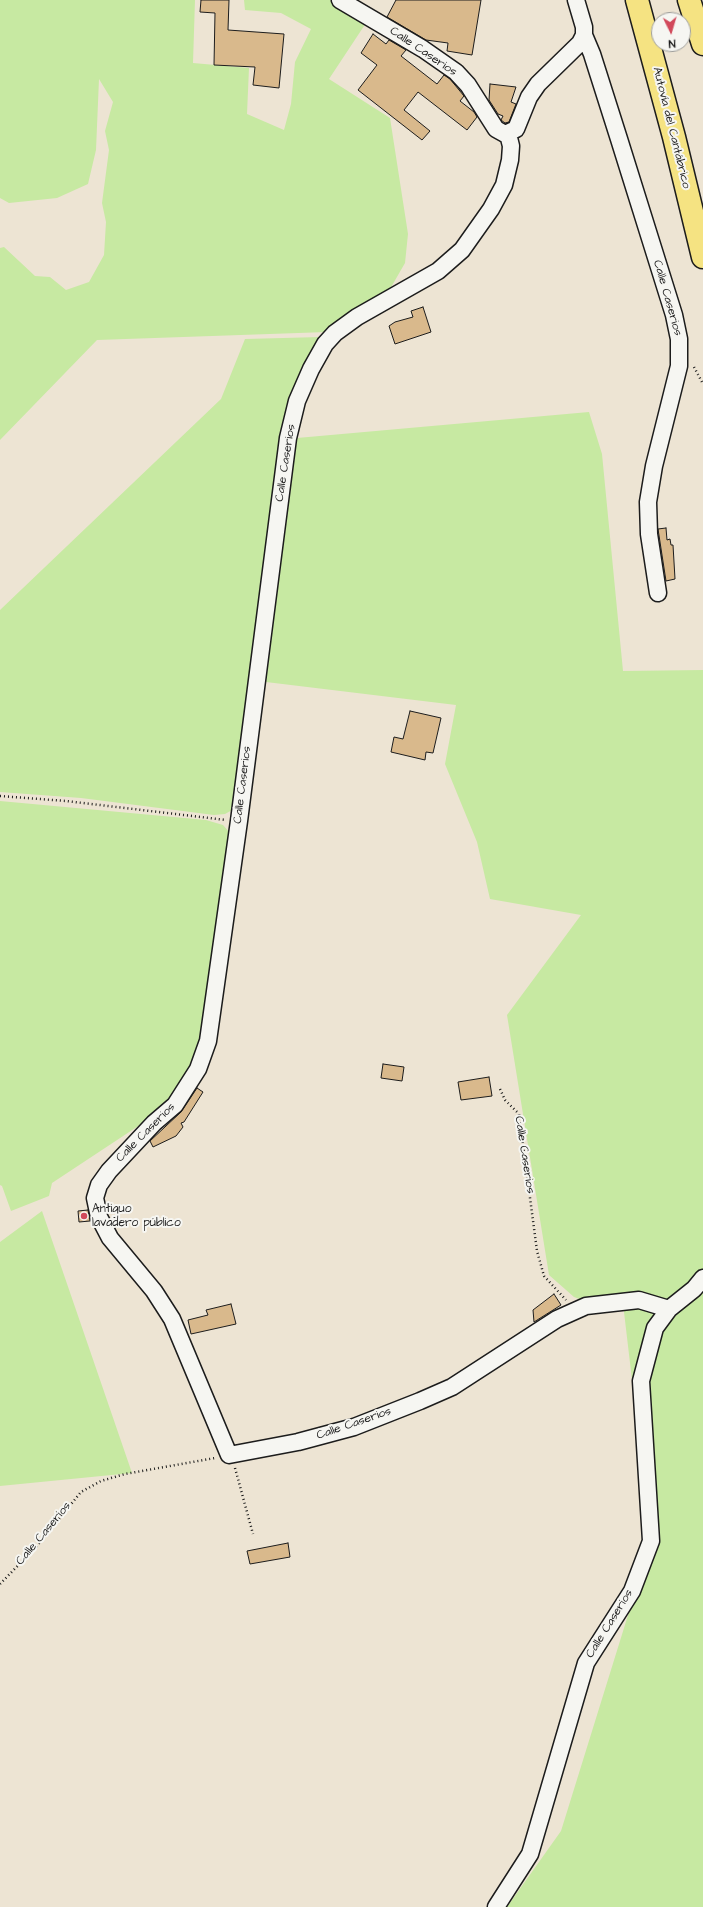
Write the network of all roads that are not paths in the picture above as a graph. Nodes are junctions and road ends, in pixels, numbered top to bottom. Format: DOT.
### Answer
graph roads {
  1 [pos="340,0"];
  2 [pos="576,0"];
  3 [pos="629,0"];
  4 [pos="637,0"];
  5 [pos="689,0"];
  6 [pos="584,35"];
  7 [pos="703,44"];
  8 [pos="662,92"];
  9 [pos="508,134"];
  10 [pos="703,257"];
  11 [pos="658,593"];
  12 [pos="703,1278"];
  13 [pos="669,1309"];
  14 [pos="496,1907"];
  1 -- 9 [label="street, Calle Caserios"];
  2 -- 6 [label="street, Calle Caserios"];
  3 -- 8 [label="highway"];
  4 -- 8 [label="highway, Autovía del Cantábrico"];
  5 -- 7 [label="highway"];
  6 -- 9 [label="street"];
  6 -- 11 [label="street, Calle Caserios"];
  8 -- 10 [label="highway, Autovía del Cantábrico"];
  9 -- 13 [label="street, Calle Caserios"];
  12 -- 13 [label="street, Calle Caserios"];
  13 -- 14 [label="street, Calle Caserios"];
}
